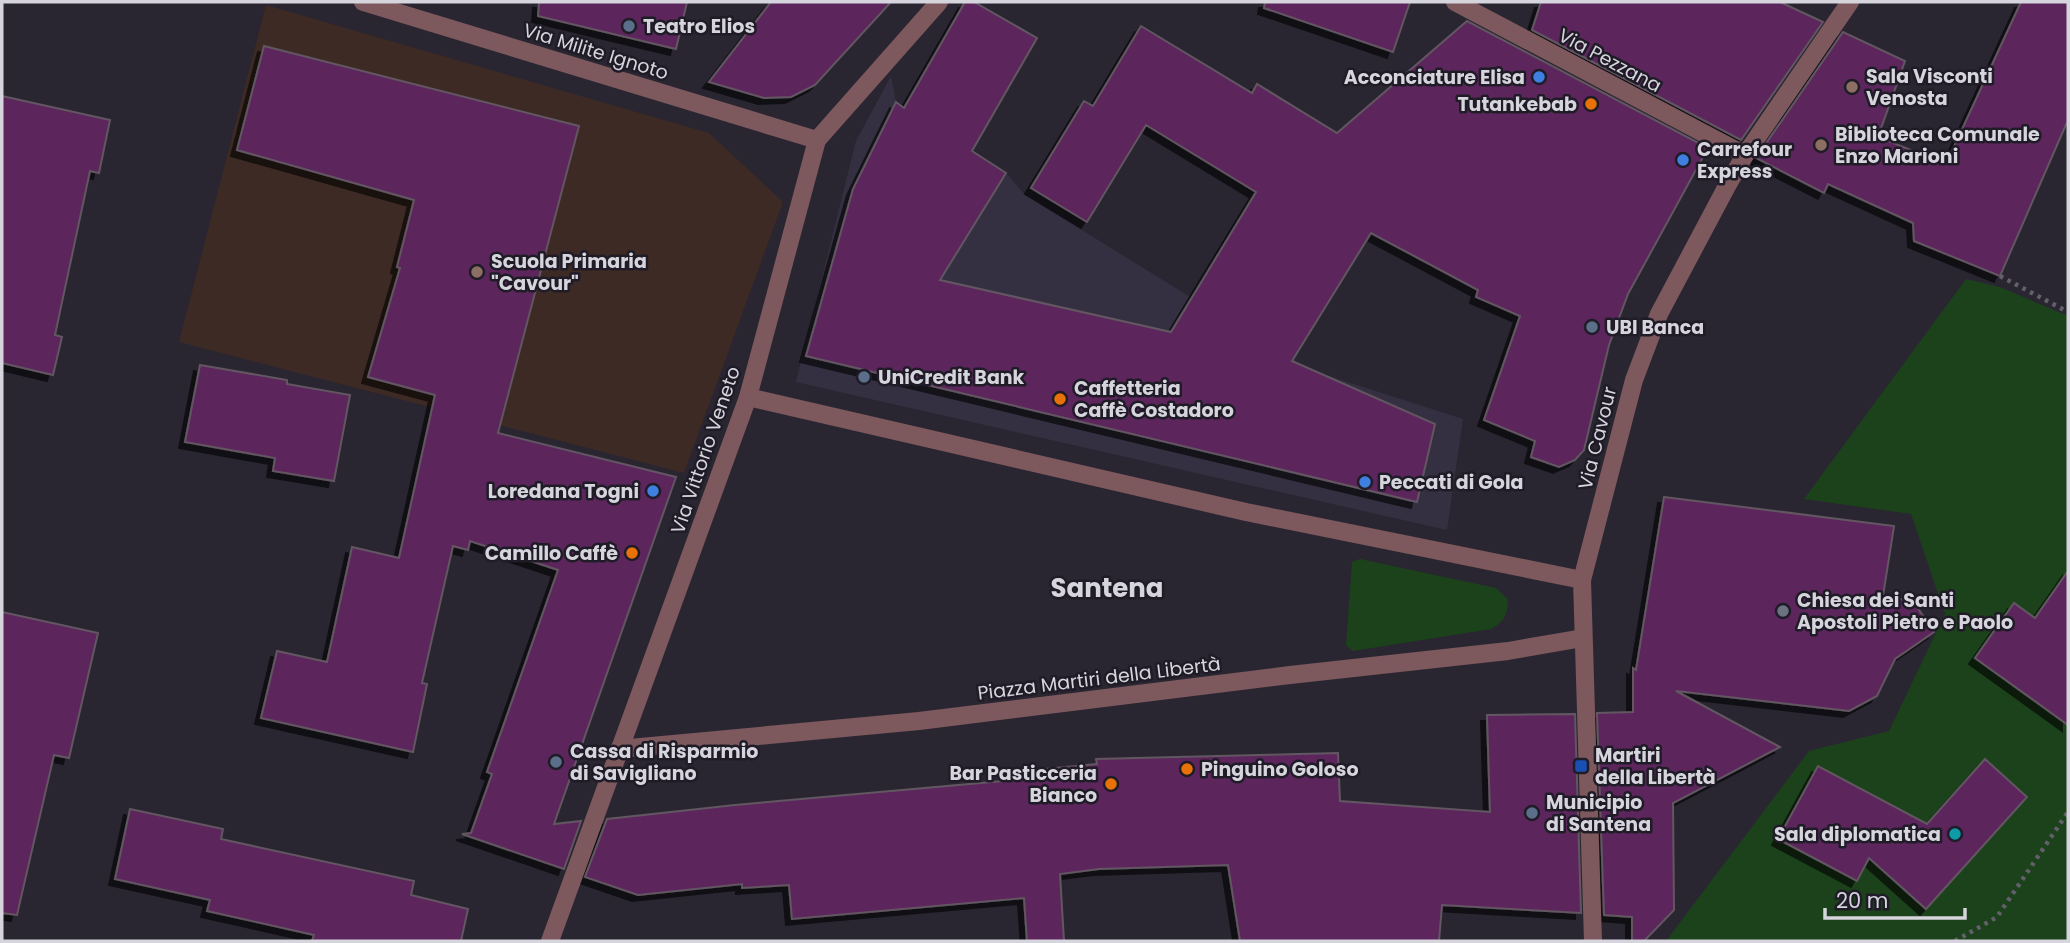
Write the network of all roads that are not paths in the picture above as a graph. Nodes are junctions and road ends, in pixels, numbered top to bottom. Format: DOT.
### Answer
graph roads {
  1 [pos="363,2"];
  2 [pos="939,2"];
  3 [pos="1455,2"];
  4 [pos="1850,2"];
  5 [pos="817,140"];
  6 [pos="1745,155"];
  7 [pos="748,397"];
  8 [pos="1582,580"];
  9 [pos="1583,638"];
  10 [pos="619,749"];
  11 [pos="550,941"];
  12 [pos="1593,941"];
  1 -- 5 [label="street, Via Milite Ignoto"];
  2 -- 5 [label="street, Via Vittorio Veneto"];
  3 -- 6 [label="street, Via Pezzana"];
  4 -- 6 [label="street, Via Cavour"];
  5 -- 7 [label="street, Via Vittorio Veneto"];
  6 -- 8 [label="street, Via Cavour"];
  7 -- 8 [label="street"];
  7 -- 10 [label="street, Via Vittorio Veneto"];
  8 -- 9 [label="street, Via Cavour"];
  9 -- 10 [label="street, Piazza Martiri della Libertà"];
  9 -- 12 [label="street, Via Cavour"];
  10 -- 11 [label="street, Via Vittorio Veneto"];
}
